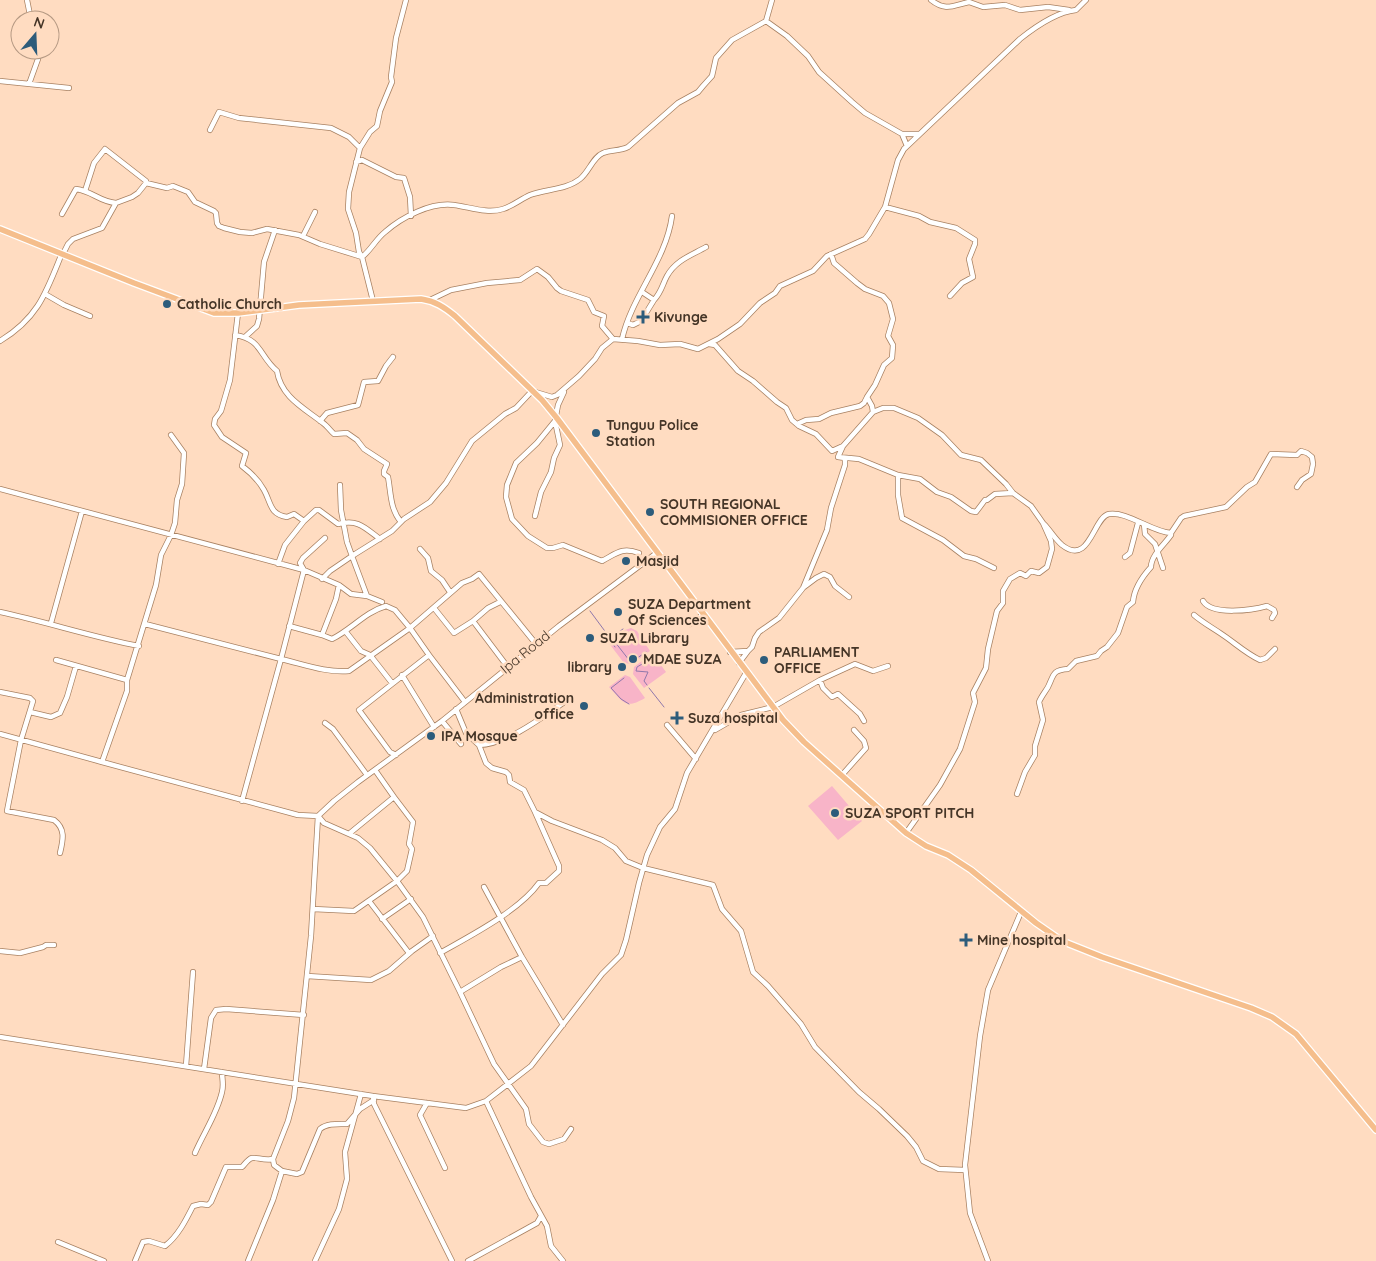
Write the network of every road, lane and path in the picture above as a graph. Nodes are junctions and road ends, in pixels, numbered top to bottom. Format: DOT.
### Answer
graph roads {
  1 [pos="406,0"];
  2 [pos="772,0"];
  3 [pos="931,0"];
  4 [pos="1086,0"];
  5 [pos="1070,11"];
  6 [pos="766,20"];
  7 [pos="38,60"];
  8 [pos="0,81"];
  9 [pos="29,84"];
  10 [pos="68,88"];
  11 [pos="210,130"];
  12 [pos="902,134"];
  13 [pos="919,134"];
  14 [pos="907,146"];
  15 [pos="360,148"];
  16 [pos="356,162"];
  17 [pos="146,183"];
  18 [pos="84,191"];
  19 [pos="116,203"];
  20 [pos="885,207"];
  21 [pos="315,212"];
  22 [pos="62,214"];
  23 [pos="411,216"];
  24 [pos="672,216"];
  25 [pos="0,229"];
  26 [pos="275,230"];
  27 [pos="303,236"];
  28 [pos="706,247"];
  29 [pos="62,254"];
  30 [pos="831,254"];
  31 [pos="362,257"];
  32 [pos="642,292"];
  33 [pos="45,294"];
  34 [pos="950,296"];
  35 [pos="430,300"];
  36 [pos="654,300"];
  37 [pos="373,301"];
  38 [pos="260,309"];
  39 [pos="238,313"];
  40 [pos="90,316"];
  41 [pos="627,323"];
  42 [pos="235,335"];
  43 [pos="245,337"];
  44 [pos="613,339"];
  45 [pos="622,339"];
  46 [pos="0,341"];
  47 [pos="705,345"];
  48 [pos="393,357"];
  49 [pos="567,385"];
  50 [pos="532,391"];
  51 [pos="867,397"];
  52 [pos="873,412"];
  53 [pos="555,419"];
  54 [pos="320,420"];
  55 [pos="797,424"];
  56 [pos="171,435"];
  57 [pos="843,446"];
  58 [pos="838,457"];
  59 [pos="898,475"];
  60 [pos="340,486"];
  61 [pos="1297,487"];
  62 [pos="0,489"];
  63 [pos="1013,492"];
  64 [pos="82,511"];
  65 [pos="536,516"];
  66 [pos="304,520"];
  67 [pos="344,522"];
  68 [pos="401,522"];
  69 [pos="1043,523"];
  70 [pos="1138,523"];
  71 [pos="1144,524"];
  72 [pos="1171,534"];
  73 [pos="171,535"];
  74 [pos="325,538"];
  75 [pos="380,538"];
  76 [pos="420,549"];
  77 [pos="658,552"];
  78 [pos="1158,552"];
  79 [pos="639,554"];
  80 [pos="352,556"];
  81 [pos="1125,557"];
  82 [pos="278,564"];
  83 [pos="994,568"];
  84 [pos="1163,568"];
  85 [pos="304,570"];
  86 [pos="322,579"];
  87 [pos="339,585"];
  88 [pos="803,588"];
  89 [pos="450,592"];
  90 [pos="367,596"];
  91 [pos="849,597"];
  92 [pos="1203,601"];
  93 [pos="382,602"];
  94 [pos="500,602"];
  95 [pos="434,608"];
  96 [pos="0,612"];
  97 [pos="704,614"];
  98 [pos="1194,615"];
  99 [pos="1272,618"];
  100 [pos="473,622"];
  101 [pos="51,623"];
  102 [pos="145,624"];
  103 [pos="690,624"];
  104 [pos="289,626"];
  105 [pos="410,628"];
  106 [pos="346,632"];
  107 [pos="322,635"];
  108 [pos="536,644"];
  109 [pos="139,646"];
  110 [pos="1275,649"];
  111 [pos="748,651"];
  112 [pos="730,652"];
  113 [pos="370,655"];
  114 [pos="429,655"];
  115 [pos="281,659"];
  116 [pos="56,660"];
  117 [pos="739,663"];
  118 [pos="76,666"];
  119 [pos="508,666"];
  120 [pos="888,666"];
  121 [pos="746,673"];
  122 [pos="402,675"];
  123 [pos="127,680"];
  124 [pos="820,680"];
  125 [pos="392,683"];
  126 [pos="0,692"];
  127 [pos="465,702"];
  128 [pos="563,703"];
  129 [pos="773,707"];
  130 [pos="456,709"];
  131 [pos="30,712"];
  132 [pos="442,721"];
  133 [pos="864,721"];
  134 [pos="325,723"];
  135 [pos="667,725"];
  136 [pos="434,727"];
  137 [pos="854,730"];
  138 [pos="713,731"];
  139 [pos="0,734"];
  140 [pos="21,740"];
  141 [pos="461,744"];
  142 [pos="479,745"];
  143 [pos="396,755"];
  144 [pos="696,759"];
  145 [pos="102,762"];
  146 [pos="375,770"];
  147 [pos="367,775"];
  148 [pos="842,775"];
  149 [pos="1017,794"];
  150 [pos="394,797"];
  151 [pos="242,801"];
  152 [pos="0,809"];
  153 [pos="7,811"];
  154 [pos="535,812"];
  155 [pos="318,816"];
  156 [pos="906,833"];
  157 [pos="350,834"];
  158 [pos="60,853"];
  159 [pos="643,868"];
  160 [pos="397,881"];
  161 [pos="484,887"];
  162 [pos="411,899"];
  163 [pos="369,901"];
  164 [pos="313,908"];
  165 [pos="1021,912"];
  166 [pos="501,917"];
  167 [pos="382,920"];
  168 [pos="433,936"];
  169 [pos="54,945"];
  170 [pos="0,951"];
  171 [pos="440,953"];
  172 [pos="409,954"];
  173 [pos="522,957"];
  174 [pos="193,972"];
  175 [pos="307,976"];
  176 [pos="460,992"];
  177 [pos="304,1015"];
  178 [pos="563,1025"];
  179 [pos="0,1037"];
  180 [pos="186,1066"];
  181 [pos="204,1069"];
  182 [pos="222,1072"];
  183 [pos="296,1084"];
  184 [pos="509,1084"];
  185 [pos="361,1094"];
  186 [pos="373,1098"];
  187 [pos="486,1101"];
  188 [pos="427,1103"];
  189 [pos="355,1114"];
  190 [pos="571,1129"];
  191 [pos="1376,1130"];
  192 [pos="195,1153"];
  193 [pos="273,1159"];
  194 [pos="445,1168"];
  195 [pos="965,1170"];
  196 [pos="282,1171"];
  197 [pos="541,1216"];
  198 [pos="58,1242"];
  199 [pos="104,1261"];
  200 [pos="135,1261"];
  201 [pos="248,1261"];
  202 [pos="315,1261"];
  203 [pos="452,1261"];
  204 [pos="468,1261"];
  205 [pos="563,1261"];
  206 [pos="988,1261"];
  1 -- 15 [label="street"];
  2 -- 6 [label="street"];
  3 -- 5 [label="street"];
  4 -- 5 [label="street"];
  5 -- 13 [label="street"];
  6 -- 12 [label="street"];
  6 -- 23 [label="street"];
  7 -- 9 [label="street"];
  8 -- 9 [label="street"];
  9 -- 10 [label="street"];
  11 -- 15 [label="street"];
  12 -- 13 [label="street"];
  12 -- 14 [label="street"];
  13 -- 14 [label="street"];
  14 -- 20 [label="street"];
  15 -- 16 [label="street"];
  16 -- 23 [label="street"];
  16 -- 31 [label="street"];
  17 -- 18 [label="street"];
  17 -- 19 [label="street"];
  17 -- 26 [label="street"];
  18 -- 19 [label="street"];
  18 -- 22 [label="street"];
  19 -- 29 [label="street"];
  20 -- 30 [label="street"];
  20 -- 34 [label="street"];
  21 -- 27 [label="street"];
  23 -- 31 [label="street"];
  24 -- 32 [label="street"];
  25 -- 29 [label="main road"];
  26 -- 27 [label="street"];
  26 -- 38 [label="street"];
  27 -- 31 [label="street"];
  28 -- 36 [label="street"];
  29 -- 33 [label="street"];
  29 -- 39 [label="main road"];
  30 -- 47 [label="street"];
  30 -- 51 [label="street"];
  31 -- 37 [label="street"];
  32 -- 36 [label="street"];
  32 -- 41 [label="street"];
  33 -- 40 [label="street"];
  33 -- 46 [label="street"];
  35 -- 37 [label="main road"];
  35 -- 44 [label="street"];
  35 -- 50 [label="main road"];
  36 -- 41 [label="street"];
  37 -- 38 [label="main road"];
  38 -- 39 [label="main road"];
  38 -- 43 [label="street"];
  39 -- 42 [label="street"];
  41 -- 45 [label="street"];
  42 -- 43 [label="street"];
  42 -- 66 [label="street"];
  43 -- 54 [label="street"];
  44 -- 45 [label="street"];
  44 -- 49 [label="street"];
  45 -- 47 [label="street"];
  47 -- 55 [label="street"];
  48 -- 54 [label="street"];
  49 -- 50 [label="street"];
  49 -- 53 [label="street"];
  50 -- 53 [label="main road"];
  50 -- 68 [label="street"];
  51 -- 52 [label="street"];
  51 -- 55 [label="street"];
  52 -- 57 [label="street"];
  52 -- 63 [label="street"];
  53 -- 65 [label="street"];
  53 -- 77 [label="main road"];
  53 -- 79 [label="street"];
  54 -- 68 [label="street"];
  55 -- 57 [label="street"];
  56 -- 73 [label="street"];
  57 -- 58 [label="street"];
  58 -- 59 [label="street"];
  58 -- 88 [label="street"];
  59 -- 63 [label="street"];
  59 -- 83 [label="street"];
  60 -- 67 [label="street"];
  61 -- 71 [label="street"];
  62 -- 64 [label="street"];
  63 -- 69 [label="street"];
  64 -- 73 [label="street"];
  64 -- 101 [label="street"];
  66 -- 67 [label="street"];
  66 -- 82 [label="street"];
  67 -- 75 [label="street"];
  67 -- 80 [label="street"];
  68 -- 75 [label="street"];
  69 -- 70 [label="street"];
  69 -- 156 [label="street"];
  70 -- 71 [label="street"];
  70 -- 81 [label="street"];
  71 -- 78 [label="street"];
  72 -- 78 [label="street"];
  73 -- 82 [label="street"];
  73 -- 102 [label="street"];
  74 -- 85 [label="street"];
  75 -- 80 [label="street"];
  76 -- 89 [label="street"];
  77 -- 97 [label="main road"];
  77 -- 108 [label="street, Ipa Road"];
  78 -- 84 [label="street"];
  78 -- 149 [label="street"];
  80 -- 86 [label="street"];
  80 -- 90 [label="street"];
  82 -- 85 [label="street"];
  85 -- 86 [label="street"];
  85 -- 104 [label="street"];
  86 -- 87 [label="street"];
  87 -- 90 [label="street"];
  87 -- 107 [label="street"];
  88 -- 91 [label="street"];
  88 -- 111 [label="street"];
  89 -- 94 [label="street"];
  89 -- 95 [label="street"];
  90 -- 93 [label="street"];
  92 -- 99 [label="street"];
  94 -- 100 [label="street"];
  94 -- 108 [label="street"];
  95 -- 100 [label="street"];
  95 -- 105 [label="street"];
  96 -- 101 [label="street"];
  97 -- 103 [label="street"];
  97 -- 112 [label="main road"];
  98 -- 110 [label="street"];
  100 -- 119 [label="street"];
  101 -- 109 [label="street"];
  102 -- 109 [label="street"];
  102 -- 115 [label="street"];
  104 -- 107 [label="street"];
  104 -- 115 [label="street"];
  105 -- 106 [label="street"];
  105 -- 113 [label="street"];
  105 -- 114 [label="street"];
  106 -- 107 [label="street"];
  106 -- 113 [label="street"];
  108 -- 119 [label="street, Ipa Road"];
  109 -- 123 [label="street"];
  111 -- 112 [label="street"];
  111 -- 117 [label="street"];
  112 -- 117 [label="main road"];
  113 -- 115 [label="street"];
  113 -- 125 [label="street"];
  114 -- 122 [label="street"];
  114 -- 127 [label="street"];
  115 -- 151 [label="street"];
  116 -- 118 [label="street"];
  117 -- 121 [label="main road"];
  118 -- 123 [label="street"];
  118 -- 131 [label="street"];
  119 -- 127 [label="street, Ipa Road"];
  120 -- 124 [label="street"];
  121 -- 129 [label="main road"];
  121 -- 138 [label="street"];
  122 -- 125 [label="street"];
  122 -- 136 [label="street"];
  123 -- 145 [label="street"];
  124 -- 129 [label="street"];
  124 -- 133 [label="street"];
  125 -- 143 [label="street"];
  126 -- 131 [label="street"];
  127 -- 130 [label="street, Ipa Road"];
  128 -- 142 [label="street"];
  129 -- 138 [label="street"];
  129 -- 148 [label="main road"];
  130 -- 132 [label="street, Ipa Road"];
  130 -- 142 [label="street"];
  131 -- 140 [label="street"];
  132 -- 136 [label="street, Ipa Road"];
  132 -- 141 [label="street"];
  134 -- 147 [label="street"];
  135 -- 144 [label="street"];
  136 -- 143 [label="street, Ipa Road"];
  137 -- 148 [label="street"];
  138 -- 144 [label="street"];
  139 -- 140 [label="street"];
  140 -- 145 [label="street"];
  140 -- 153 [label="street"];
  142 -- 154 [label="street"];
  143 -- 146 [label="street, Ipa Road"];
  144 -- 159 [label="street"];
  145 -- 151 [label="street"];
  146 -- 147 [label="street, Ipa Road"];
  146 -- 150 [label="street"];
  147 -- 155 [label="street, Ipa Road"];
  148 -- 156 [label="main road"];
  150 -- 157 [label="street"];
  150 -- 160 [label="street"];
  151 -- 155 [label="street"];
  152 -- 153 [label="street"];
  153 -- 158 [label="street"];
  154 -- 159 [label="street"];
  154 -- 166 [label="street"];
  155 -- 157 [label="street"];
  155 -- 164 [label="street"];
  156 -- 165 [label="main road"];
  157 -- 160 [label="street"];
  159 -- 178 [label="street"];
  159 -- 195 [label="street"];
  160 -- 162 [label="street"];
  160 -- 163 [label="street"];
  161 -- 166 [label="street"];
  162 -- 167 [label="street"];
  162 -- 168 [label="street"];
  163 -- 164 [label="street"];
  163 -- 167 [label="street"];
  164 -- 175 [label="street"];
  165 -- 191 [label="main road"];
  165 -- 195 [label="street"];
  166 -- 171 [label="street"];
  166 -- 173 [label="street"];
  167 -- 172 [label="street"];
  168 -- 171 [label="street"];
  168 -- 172 [label="street"];
  169 -- 170 [label="street"];
  171 -- 176 [label="street"];
  172 -- 175 [label="street"];
  173 -- 176 [label="street"];
  173 -- 178 [label="street"];
  174 -- 180 [label="street"];
  175 -- 177 [label="street"];
  176 -- 184 [label="street"];
  177 -- 181 [label="street"];
  177 -- 183 [label="street"];
  178 -- 184 [label="street"];
  179 -- 180 [label="street"];
  180 -- 181 [label="street"];
  181 -- 182 [label="street"];
  182 -- 183 [label="street"];
  182 -- 192 [label="street"];
  183 -- 185 [label="street"];
  183 -- 193 [label="street"];
  184 -- 187 [label="street"];
  184 -- 190 [label="street"];
  185 -- 186 [label="street"];
  185 -- 189 [label="street"];
  186 -- 188 [label="street"];
  186 -- 189 [label="street"];
  186 -- 203 [label="street"];
  187 -- 188 [label="street"];
  187 -- 197 [label="street"];
  188 -- 194 [label="street"];
  189 -- 196 [label="street"];
  189 -- 202 [label="street"];
  193 -- 196 [label="street"];
  193 -- 200 [label="street"];
  195 -- 206 [label="street"];
  196 -- 201 [label="street"];
  197 -- 204 [label="street"];
  197 -- 205 [label="street"];
  198 -- 199 [label="street"];
}
